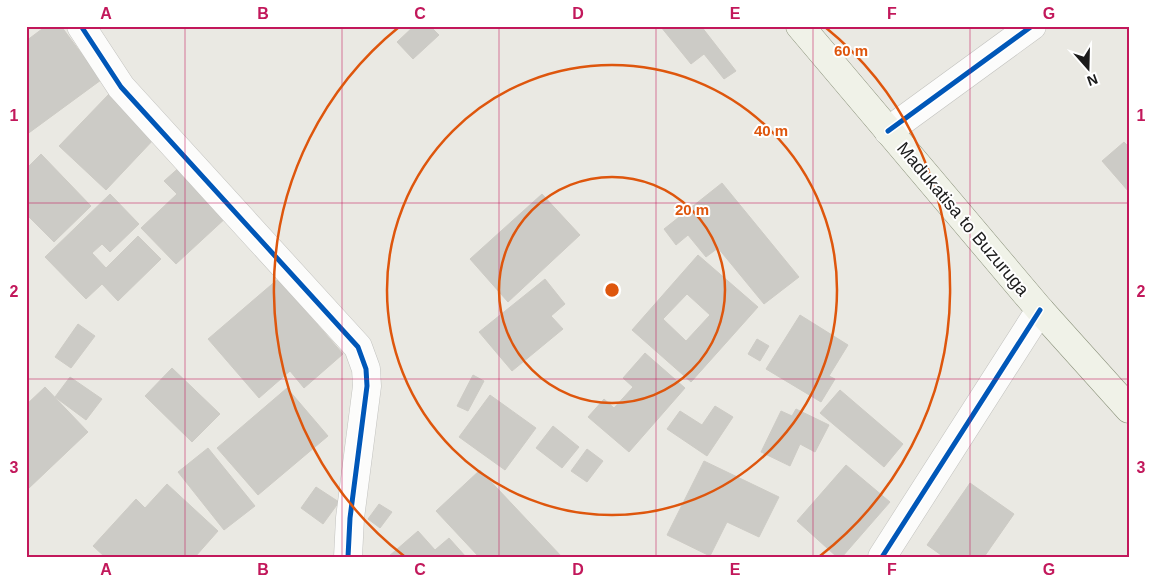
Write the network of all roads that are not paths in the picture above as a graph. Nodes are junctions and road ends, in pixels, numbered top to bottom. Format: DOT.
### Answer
graph roads {
  1 [pos="82,26"];
  2 [pos="800,26"];
  3 [pos="1032,26"];
  4 [pos="888,131"];
  5 [pos="1040,310"];
  6 [pos="1129,409"];
  7 [pos="348,557"];
  8 [pos="882,557"];
  1 -- 7 [label="street"];
  2 -- 4 [label="main road, Madukatisa to Buzuruga"];
  3 -- 4 [label="street"];
  4 -- 5 [label="main road, Madukatisa to Buzuruga"];
  5 -- 6 [label="main road, Madukatisa to Buzuruga"];
  5 -- 8 [label="street"];
}
